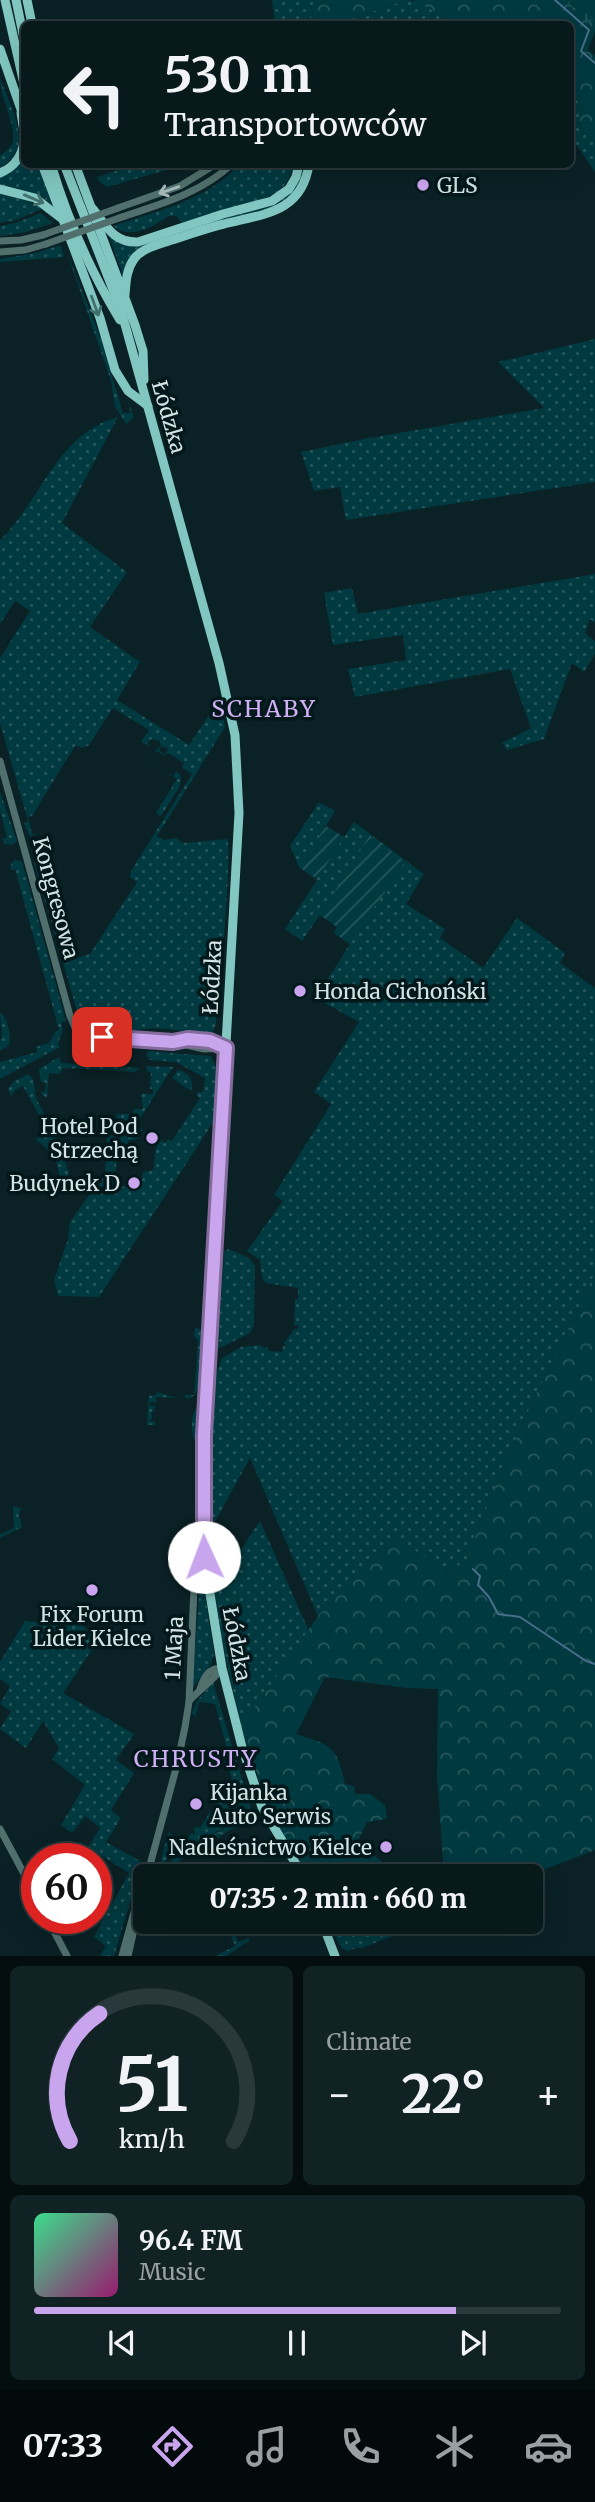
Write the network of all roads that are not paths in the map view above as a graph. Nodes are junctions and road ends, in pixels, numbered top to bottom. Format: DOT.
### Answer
graph roads {
  1 [pos="5,0"];
  2 [pos="16,0"];
  3 [pos="27,0"];
  4 [pos="31,21"];
  5 [pos="21,24"];
  6 [pos="0,50"];
  7 [pos="21,71"];
  8 [pos="20,108"];
  9 [pos="21,114"];
  10 [pos="21,153"];
  11 [pos="43,168"];
  12 [pos="53,168"];
  13 [pos="66,168"];
  14 [pos="77,168"];
  15 [pos="209,168"];
  16 [pos="227,168"];
  17 [pos="298,168"];
  18 [pos="308,168"];
  19 [pos="0,173"];
  20 [pos="0,189"];
  21 [pos="93,209"];
  22 [pos="62,219"];
  23 [pos="195,228"];
  24 [pos="175,235"];
  25 [pos="0,241"];
  26 [pos="0,252"];
  27 [pos="125,295"];
  28 [pos="124,328"];
  29 [pos="144,393"];
  30 [pos="148,406"];
  31 [pos="0,761"];
  32 [pos="226,1048"];
  33 [pos="204,1557"];
  34 [pos="222,1668"];
  35 [pos="188,1702"];
  36 [pos="0,1829"];
  37 [pos="150,1864"];
  38 [pos="296,1864"];
  39 [pos="21,1869"];
  40 [pos="133,1916"];
  41 [pos="55,1934"];
  42 [pos="134,1934"];
  43 [pos="327,1934"];
  44 [pos="67,1956"];
  45 [pos="122,1956"];
  46 [pos="128,1956"];
  47 [pos="335,1956"];
  1 -- 7 [label="main road"];
  2 -- 5 [label="main road"];
  3 -- 4 [label="main road"];
  6 -- 8 [label="main road"];
  8 -- 9 [label="main road"];
  10 -- 19 [label="main road"];
  11 -- 22 [label="main road"];
  12 -- 28 [label="main road, Łódzka"];
  13 -- 28 [label="main road, Łódzka"];
  14 -- 21 [label="main road"];
  15 -- 25 [label="street, one-way, bridge"];
  16 -- 26 [label="street, bridge"];
  17 -- 23 [label="main road"];
  18 -- 23 [label="main road"];
  20 -- 22 [label="main road, one-way"];
  21 -- 24 [label="main road"];
  21 -- 27 [label="main road"];
  22 -- 30 [label="main road, one-way"];
  23 -- 24 [label="main road"];
  24 -- 27 [label="main road"];
  27 -- 29 [label="main road"];
  28 -- 29 [label="main road, Łódzka"];
  29 -- 30 [label="main road, Łódzka"];
  30 -- 32 [label="main road, Łódzka"];
  31 -- 32 [label="street, Kongresowa"];
  32 -- 33 [label="main road, Łódzka"];
  33 -- 34 [label="main road, Łódzka"];
  33 -- 35 [label="street, 1 Maja"];
  34 -- 35 [label="street, 1 Maja"];
  34 -- 38 [label="main road, Łódzka"];
  35 -- 37 [label="street, 1 Maja"];
  36 -- 39 [label="street"];
  40 -- 45 [label="street"];
  41 -- 44 [label="street"];
  42 -- 46 [label="street"];
  43 -- 47 [label="main road"];
}
